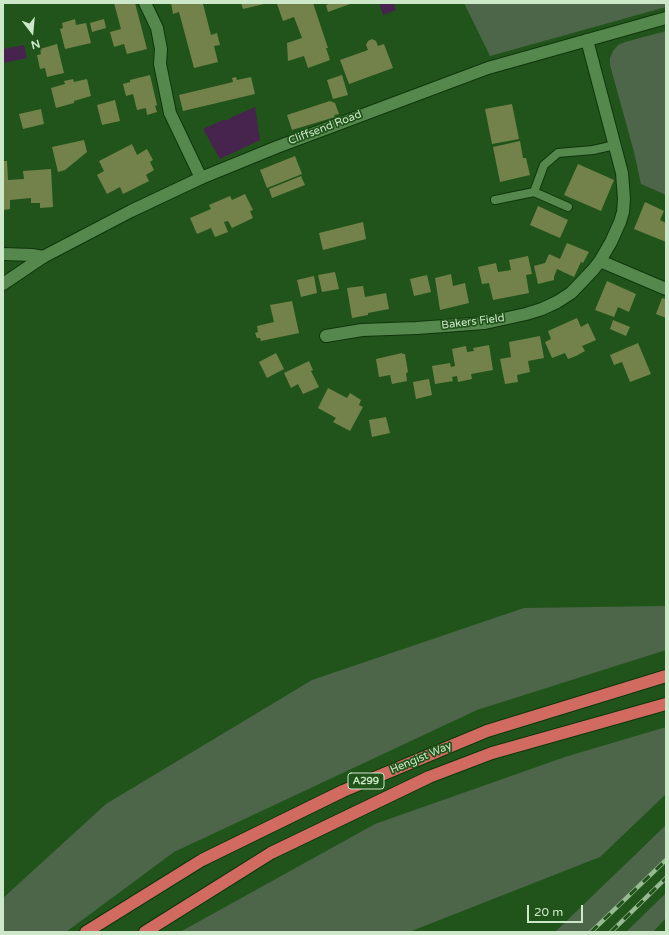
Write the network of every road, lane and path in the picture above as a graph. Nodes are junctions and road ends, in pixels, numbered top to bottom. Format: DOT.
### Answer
graph roads {
  1 [pos="145,3"];
  2 [pos="666,18"];
  3 [pos="587,40"];
  4 [pos="615,145"];
  5 [pos="201,178"];
  6 [pos="534,192"];
  7 [pos="495,200"];
  8 [pos="568,207"];
  9 [pos="3,254"];
  10 [pos="43,257"];
  11 [pos="600,261"];
  12 [pos="3,284"];
  13 [pos="666,289"];
  14 [pos="326,336"];
  15 [pos="666,676"];
  16 [pos="666,704"];
  17 [pos="86,932"];
  18 [pos="144,932"];
  1 -- 5 [label="street"];
  2 -- 3 [label="street, Cliffsend Road"];
  3 -- 4 [label="street, Bakers Field"];
  3 -- 5 [label="street, Cliffsend Road"];
  4 -- 6 [label="lane"];
  4 -- 11 [label="street, Bakers Field"];
  5 -- 10 [label="street, Cliffsend Road"];
  6 -- 7 [label="lane"];
  6 -- 8 [label="lane"];
  9 -- 10 [label="street"];
  10 -- 12 [label="street, Cliffsend Road"];
  11 -- 13 [label="street"];
  11 -- 14 [label="street, Bakers Field"];
  15 -- 17 [label="highway, Hengist Way / A299"];
  16 -- 18 [label="highway, Hengist Way / A299"];
}
